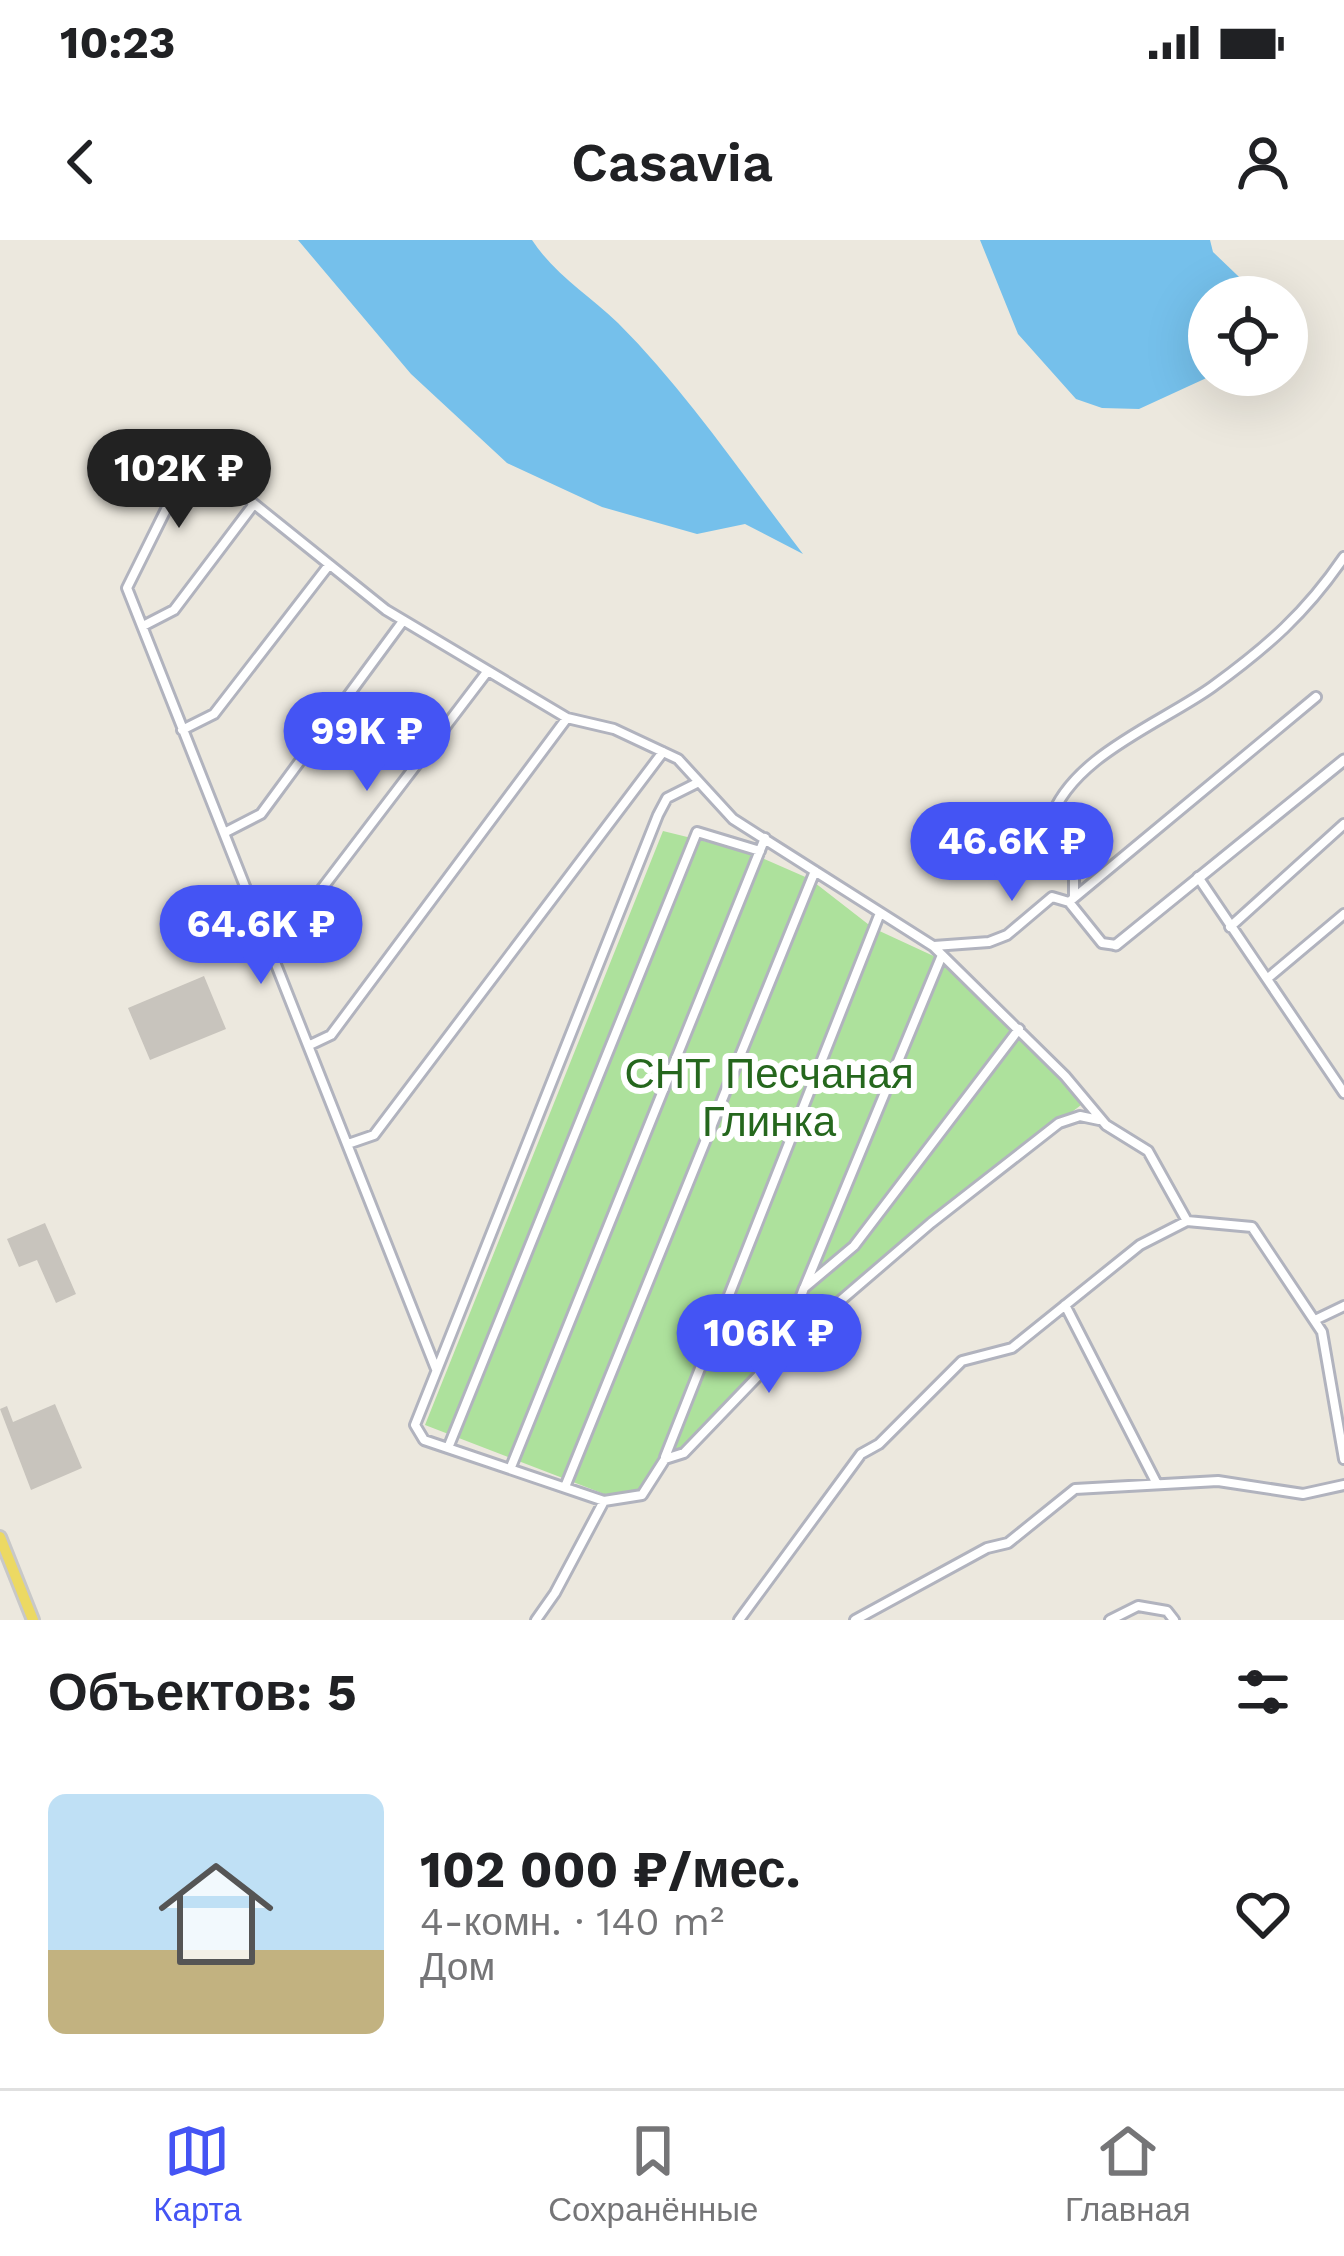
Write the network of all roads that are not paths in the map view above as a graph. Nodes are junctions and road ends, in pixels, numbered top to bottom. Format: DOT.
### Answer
graph roads {
  1 [pos="254,504"];
  2 [pos="1344,557"];
  3 [pos="329,565"];
  4 [pos="404,621"];
  5 [pos="143,626"];
  6 [pos="488,672"];
  7 [pos="1316,697"];
  8 [pos="567,718"];
  9 [pos="182,730"];
  10 [pos="664,752"];
  11 [pos="1344,760"];
  12 [pos="698,782"];
  13 [pos="1344,824"];
  14 [pos="224,832"];
  15 [pos="765,838"];
  16 [pos="760,851"];
  17 [pos="816,871"];
  18 [pos="1198,877"];
  19 [pos="1071,899"];
  20 [pos="880,913"];
  21 [pos="1344,914"];
  22 [pos="1230,927"];
  23 [pos="263,938"];
  24 [pos="1116,944"];
  25 [pos="933,946"];
  26 [pos="942,955"];
  27 [pos="1268,978"];
  28 [pos="1019,1030"];
  29 [pos="310,1045"];
  30 [pos="1344,1093"];
  31 [pos="1101,1120"];
  32 [pos="347,1144"];
  33 [pos="1187,1220"];
  34 [pos="804,1288"];
  35 [pos="1065,1305"];
  36 [pos="1344,1306"];
  37 [pos="1317,1319"];
  38 [pos="780,1352"];
  39 [pos="436,1370"];
  40 [pos="448,1448"];
  41 [pos="665,1459"];
  42 [pos="1344,1460"];
  43 [pos="511,1467"];
  44 [pos="1157,1484"];
  45 [pos="1344,1485"];
  46 [pos="565,1486"];
  47 [pos="604,1501"];
  48 [pos="0,1537"];
  49 [pos="33,1620"];
  50 [pos="536,1620"];
  51 [pos="739,1620"];
  52 [pos="855,1620"];
  53 [pos="1110,1620"];
  54 [pos="1174,1620"];
  1 -- 3 [label="street"];
  1 -- 5 [label="street"];
  1 -- 5 [label="street"];
  2 -- 19 [label="street"];
  3 -- 4 [label="street"];
  3 -- 9 [label="street"];
  4 -- 6 [label="street"];
  4 -- 14 [label="street"];
  5 -- 9 [label="street"];
  6 -- 8 [label="street"];
  6 -- 23 [label="street"];
  7 -- 19 [label="street"];
  8 -- 10 [label="street"];
  8 -- 29 [label="street"];
  9 -- 14 [label="street"];
  10 -- 12 [label="street"];
  10 -- 32 [label="street"];
  11 -- 18 [label="street"];
  12 -- 15 [label="street"];
  12 -- 39 [label="street"];
  13 -- 22 [label="street"];
  14 -- 23 [label="street"];
  15 -- 16 [label="street"];
  15 -- 17 [label="street"];
  16 -- 40 [label="street"];
  16 -- 43 [label="street"];
  17 -- 20 [label="street"];
  17 -- 46 [label="street"];
  18 -- 22 [label="street"];
  18 -- 24 [label="street"];
  19 -- 24 [label="street"];
  19 -- 25 [label="street"];
  20 -- 25 [label="street"];
  20 -- 41 [label="street"];
  21 -- 27 [label="street"];
  22 -- 27 [label="street"];
  23 -- 29 [label="street"];
  25 -- 26 [label="street"];
  26 -- 28 [label="street"];
  26 -- 34 [label="street"];
  27 -- 30 [label="street"];
  28 -- 31 [label="street"];
  28 -- 34 [label="street"];
  29 -- 32 [label="street"];
  31 -- 33 [label="street"];
  31 -- 38 [label="street"];
  32 -- 39 [label="street"];
  33 -- 35 [label="street"];
  33 -- 37 [label="street"];
  34 -- 38 [label="street"];
  35 -- 44 [label="street"];
  35 -- 51 [label="street"];
  36 -- 37 [label="street"];
  37 -- 42 [label="street"];
  38 -- 41 [label="street"];
  39 -- 40 [label="street"];
  40 -- 43 [label="street"];
  41 -- 47 [label="street"];
  43 -- 46 [label="street"];
  44 -- 45 [label="street"];
  44 -- 52 [label="street"];
  46 -- 47 [label="street"];
  47 -- 50 [label="street"];
  48 -- 49 [label="main road"];
  53 -- 54 [label="street"];
}
